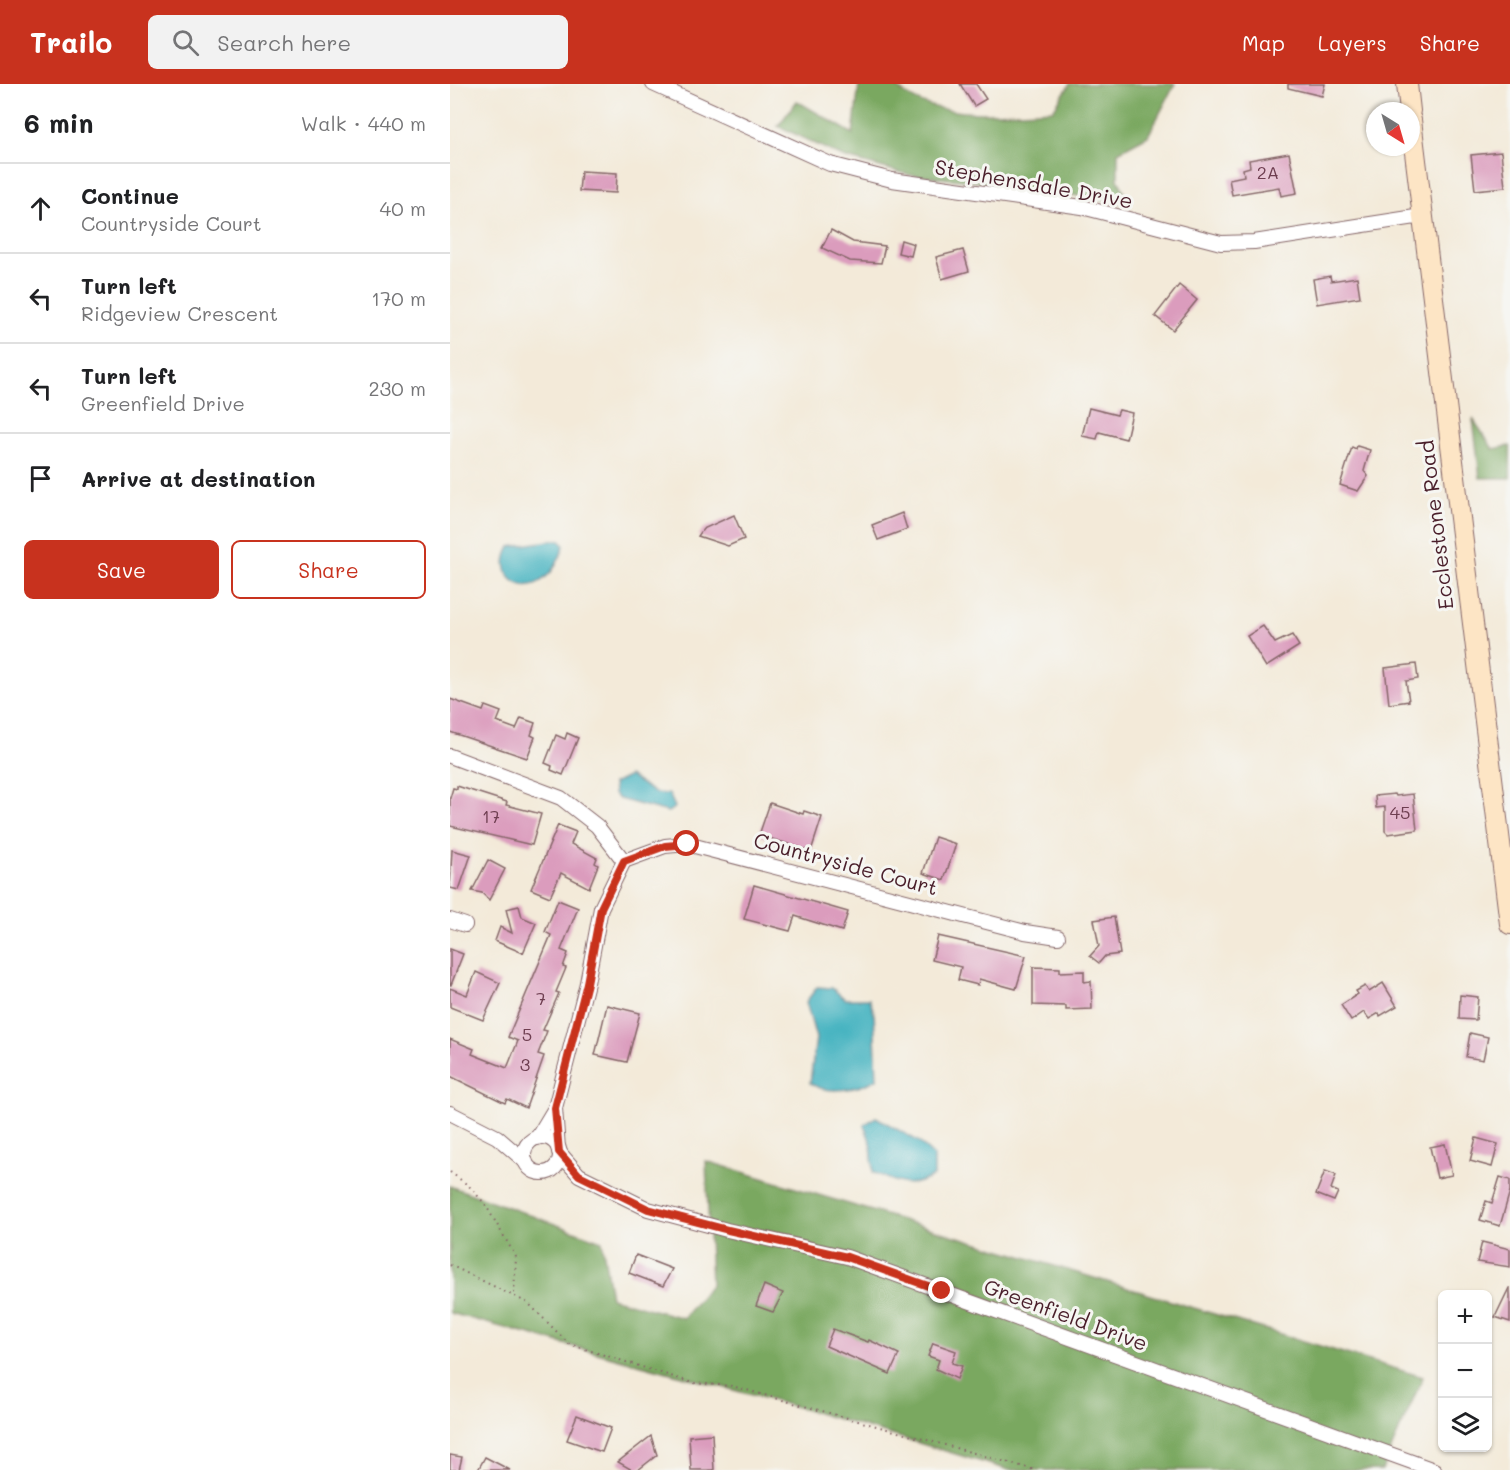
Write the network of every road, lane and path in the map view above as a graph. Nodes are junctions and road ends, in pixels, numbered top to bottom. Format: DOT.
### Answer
graph roads {
  1 [pos="653,84"];
  2 [pos="1407,84"];
  3 [pos="1409,102"];
  4 [pos="1415,156"];
  5 [pos="1422,216"];
  6 [pos="450,756"];
  7 [pos="624,861"];
  8 [pos="450,920"];
  9 [pos="1510,924"];
  10 [pos="465,925"];
  11 [pos="1058,936"];
  12 [pos="555,1108"];
  13 [pos="450,1113"];
  14 [pos="497,1137"];
  15 [pos="535,1139"];
  16 [pos="559,1150"];
  17 [pos="526,1162"];
  18 [pos="450,1172"];
  19 [pos="544,1173"];
  20 [pos="579,1175"];
  21 [pos="450,1265"];
  22 [pos="514,1294"];
  23 [pos="1035,1470"];
  24 [pos="1434,1470"];
  1 -- 5 [label="street, Stephensdale Drive"];
  2 -- 3 [label="main road"];
  4 -- 5 [label="main road, Ecclestone Road"];
  5 -- 9 [label="main road, Ecclestone Road"];
  6 -- 7 [label="street"];
  7 -- 11 [label="street, Countryside Court"];
  7 -- 12 [label="street"];
  8 -- 10 [label="street"];
  12 -- 15 [label="street"];
  12 -- 16 [label="street"];
  13 -- 14 [label="street"];
  14 -- 15 [label="street"];
  14 -- 17 [label="street"];
  15 -- 16 [label="street"];
  15 -- 17 [label="street"];
  16 -- 19 [label="street"];
  16 -- 20 [label="street, Greenfield Drive"];
  17 -- 19 [label="street"];
  18 -- 22 [label="path"];
  19 -- 20 [label="street, Greenfield Drive"];
  20 -- 24 [label="street, Greenfield Drive"];
  21 -- 22 [label="path"];
  22 -- 23 [label="path"];
}
